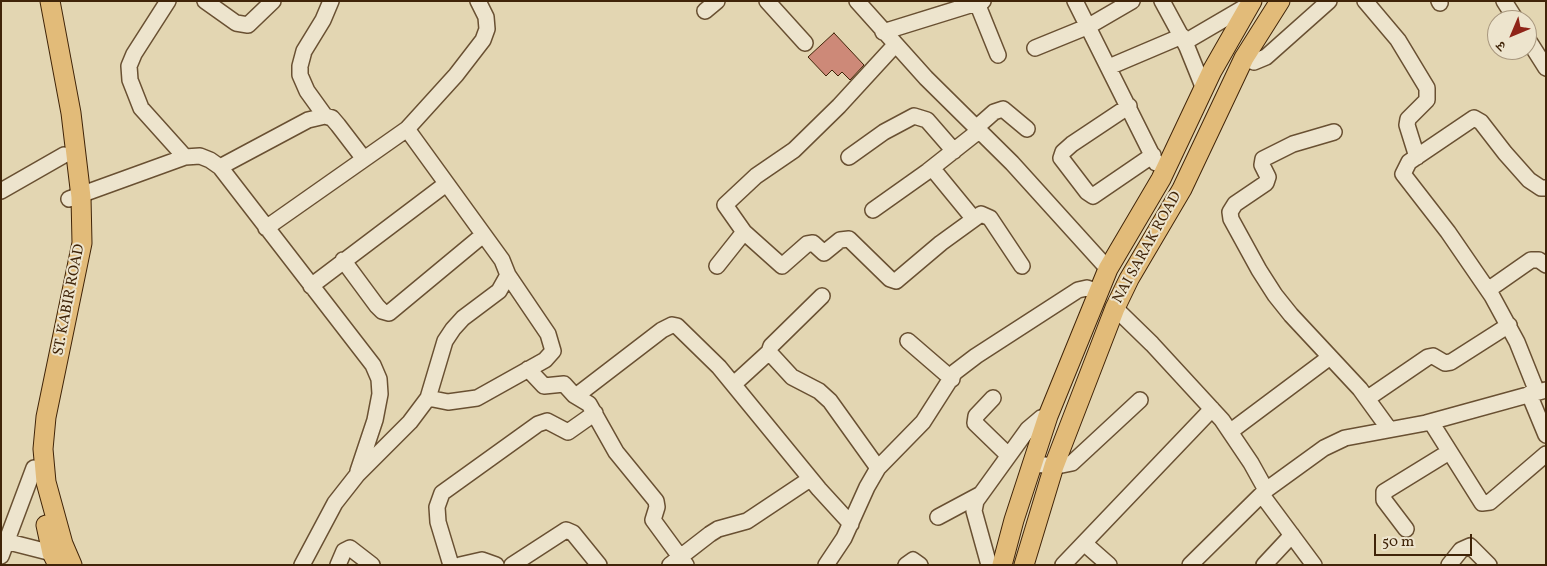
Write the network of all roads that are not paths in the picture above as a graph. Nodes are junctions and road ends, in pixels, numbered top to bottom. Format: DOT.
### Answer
graph roads {
  1 [pos="40,1"];
  2 [pos="50,1"];
  3 [pos="168,1"];
  4 [pos="205,1"];
  5 [pos="273,1"];
  6 [pos="331,1"];
  7 [pos="478,1"];
  8 [pos="716,1"];
  9 [pos="767,1"];
  10 [pos="857,1"];
  11 [pos="1075,1"];
  12 [pos="1132,1"];
  13 [pos="1162,1"];
  14 [pos="1280,1"];
  15 [pos="1329,1"];
  16 [pos="1366,1"];
  17 [pos="980,2"];
  18 [pos="1252,2"];
  19 [pos="705,11"];
  20 [pos="1089,26"];
  21 [pos="883,32"];
  22 [pos="1183,39"];
  23 [pos="805,43"];
  24 [pos="895,45"];
  25 [pos="1035,48"];
  26 [pos="1537,54"];
  27 [pos="998,55"];
  28 [pos="1244,58"];
  29 [pos="1109,67"];
  30 [pos="1546,68"];
  31 [pos="1204,89"];
  32 [pos="1129,106"];
  33 [pos="326,116"];
  34 [pos="406,129"];
  35 [pos="978,129"];
  36 [pos="1027,129"];
  37 [pos="1334,132"];
  38 [pos="954,151"];
  39 [pos="64,155"];
  40 [pos="1153,155"];
  41 [pos="186,157"];
  42 [pos="849,157"];
  43 [pos="1417,157"];
  44 [pos="364,159"];
  45 [pos="220,167"];
  46 [pos="932,168"];
  47 [pos="1161,179"];
  48 [pos="446,184"];
  49 [pos="1546,188"];
  50 [pos="1,191"];
  51 [pos="75,197"];
  52 [pos="874,210"];
  53 [pos="973,218"];
  54 [pos="266,228"];
  55 [pos="744,232"];
  56 [pos="484,234"];
  57 [pos="343,260"];
  58 [pos="1546,265"];
  59 [pos="717,266"];
  60 [pos="1022,266"];
  61 [pos="1108,269"];
  62 [pos="508,275"];
  63 [pos="312,286"];
  64 [pos="1488,290"];
  65 [pos="1099,292"];
  66 [pos="822,296"];
  67 [pos="1115,308"];
  68 [pos="1509,325"];
  69 [pos="908,341"];
  70 [pos="769,352"];
  71 [pos="1330,357"];
  72 [pos="528,369"];
  73 [pos="952,379"];
  74 [pos="734,384"];
  75 [pos="1537,392"];
  76 [pos="576,396"];
  77 [pos="428,398"];
  78 [pos="993,398"];
  79 [pos="1368,398"];
  80 [pos="1140,400"];
  81 [pos="1212,410"];
  82 [pos="595,413"];
  83 [pos="1048,416"];
  84 [pos="1431,422"];
  85 [pos="1389,429"];
  86 [pos="1231,431"];
  87 [pos="1546,435"];
  88 [pos="1449,452"];
  89 [pos="1546,454"];
  90 [pos="1008,455"];
  91 [pos="1032,464"];
  92 [pos="1054,466"];
  93 [pos="34,468"];
  94 [pos="878,468"];
  95 [pos="357,475"];
  96 [pos="810,479"];
  97 [pos="1264,492"];
  98 [pos="981,494"];
  99 [pos="938,516"];
  100 [pos="851,524"];
  101 [pos="1406,530"];
  102 [pos="1292,535"];
  103 [pos="1084,543"];
  104 [pos="3,546"];
  105 [pos="55,559"];
  106 [pos="679,562"];
  107 [pos="997,564"];
  108 [pos="72,565"];
  109 [pos="302,565"];
  110 [pos="338,565"];
  111 [pos="372,565"];
  112 [pos="451,565"];
  113 [pos="460,565"];
  114 [pos="496,565"];
  115 [pos="512,565"];
  116 [pos="599,565"];
  117 [pos="826,565"];
  118 [pos="906,565"];
  119 [pos="920,565"];
  120 [pos="1024,565"];
  121 [pos="1063,565"];
  122 [pos="1109,565"];
  123 [pos="1190,565"];
  124 [pos="1264,565"];
  125 [pos="1314,565"];
  126 [pos="1449,565"];
  127 [pos="1489,565"];
  1 -- 39 [label="main road, ST. KABIR ROAD"];
  2 -- 51 [label="main road, ST. KABIR ROAD"];
  3 -- 41 [label="street"];
  4 -- 5 [label="street"];
  6 -- 33 [label="street"];
  7 -- 34 [label="street"];
  8 -- 19 [label="street"];
  9 -- 23 [label="street"];
  10 -- 21 [label="street"];
  11 -- 20 [label="street"];
  12 -- 20 [label="street"];
  13 -- 22 [label="street"];
  14 -- 28 [label="main road, NAI SARAK ROAD"];
  15 -- 28 [label="street"];
  16 -- 43 [label="street"];
  17 -- 21 [label="street"];
  17 -- 27 [label="street"];
  18 -- 22 [label="street"];
  18 -- 31 [label="main road, NAI SARAK ROAD"];
  20 -- 25 [label="street"];
  20 -- 29 [label="street"];
  21 -- 24 [label="street"];
  22 -- 29 [label="street"];
  22 -- 31 [label="street"];
  24 -- 35 [label="street"];
  24 -- 55 [label="street"];
  26 -- 30 [label="street"];
  28 -- 67 [label="main road, NAI SARAK ROAD"];
  29 -- 32 [label="street"];
  31 -- 47 [label="main road, NAI SARAK ROAD"];
  32 -- 40 [label="street"];
  32 -- 40 [label="street"];
  33 -- 44 [label="street"];
  33 -- 45 [label="street"];
  34 -- 44 [label="street"];
  34 -- 48 [label="street"];
  35 -- 36 [label="street"];
  35 -- 38 [label="street"];
  35 -- 61 [label="street"];
  37 -- 71 [label="street"];
  38 -- 42 [label="street"];
  38 -- 46 [label="street"];
  39 -- 50 [label="street"];
  39 -- 51 [label="main road, ST. KABIR ROAD"];
  40 -- 47 [label="street"];
  41 -- 45 [label="street"];
  41 -- 51 [label="street"];
  43 -- 49 [label="street"];
  43 -- 64 [label="street"];
  44 -- 54 [label="street"];
  45 -- 54 [label="street"];
  46 -- 52 [label="street"];
  46 -- 53 [label="street"];
  47 -- 61 [label="main road, NAI SARAK ROAD"];
  48 -- 56 [label="street"];
  48 -- 57 [label="street"];
  51 -- 93 [label="main road, ST. KABIR ROAD"];
  51 -- 108 [label="main road, ST. KABIR ROAD"];
  53 -- 55 [label="street"];
  53 -- 60 [label="street"];
  54 -- 63 [label="street"];
  55 -- 59 [label="street"];
  56 -- 57 [label="street"];
  56 -- 62 [label="street"];
  57 -- 63 [label="street"];
  58 -- 64 [label="street"];
  61 -- 65 [label="main road, NAI SARAK ROAD"];
  62 -- 72 [label="street"];
  62 -- 77 [label="street"];
  63 -- 95 [label="street"];
  64 -- 68 [label="street"];
  65 -- 73 [label="street"];
  65 -- 83 [label="main road, NAI SARAK ROAD"];
  66 -- 70 [label="street"];
  67 -- 81 [label="street"];
  67 -- 92 [label="main road, NAI SARAK ROAD"];
  68 -- 75 [label="street"];
  68 -- 79 [label="street"];
  69 -- 73 [label="street"];
  70 -- 74 [label="street"];
  70 -- 94 [label="street"];
  71 -- 79 [label="street"];
  71 -- 86 [label="street"];
  72 -- 76 [label="street"];
  72 -- 77 [label="street"];
  73 -- 94 [label="street"];
  74 -- 76 [label="street"];
  74 -- 96 [label="street"];
  75 -- 84 [label="street"];
  75 -- 87 [label="street"];
  76 -- 82 [label="street"];
  77 -- 95 [label="street"];
  78 -- 90 [label="street"];
  79 -- 85 [label="street"];
  80 -- 92 [label="street"];
  81 -- 86 [label="street"];
  81 -- 103 [label="street"];
  82 -- 106 [label="street"];
  82 -- 112 [label="street"];
  83 -- 90 [label="street"];
  83 -- 91 [label="main road, NAI SARAK ROAD"];
  84 -- 85 [label="street"];
  84 -- 88 [label="street"];
  85 -- 97 [label="street"];
  86 -- 97 [label="street"];
  88 -- 89 [label="street"];
  88 -- 101 [label="street"];
  90 -- 98 [label="street"];
  91 -- 92 [label="street"];
  91 -- 107 [label="main road, NAI SARAK ROAD"];
  92 -- 120 [label="main road, NAI SARAK ROAD"];
  93 -- 104 [label="street"];
  93 -- 105 [label="main road, ST. KABIR ROAD"];
  94 -- 100 [label="street"];
  95 -- 109 [label="street"];
  96 -- 100 [label="street"];
  96 -- 106 [label="street"];
  97 -- 102 [label="street"];
  97 -- 123 [label="street"];
  98 -- 99 [label="street"];
  98 -- 107 [label="street"];
  100 -- 117 [label="street"];
  102 -- 124 [label="street"];
  102 -- 125 [label="street"];
  103 -- 121 [label="street"];
  103 -- 122 [label="street"];
  104 -- 105 [label="street"];
  110 -- 111 [label="street"];
  113 -- 114 [label="street"];
  115 -- 116 [label="street"];
  118 -- 119 [label="street"];
  126 -- 127 [label="street"];
}
